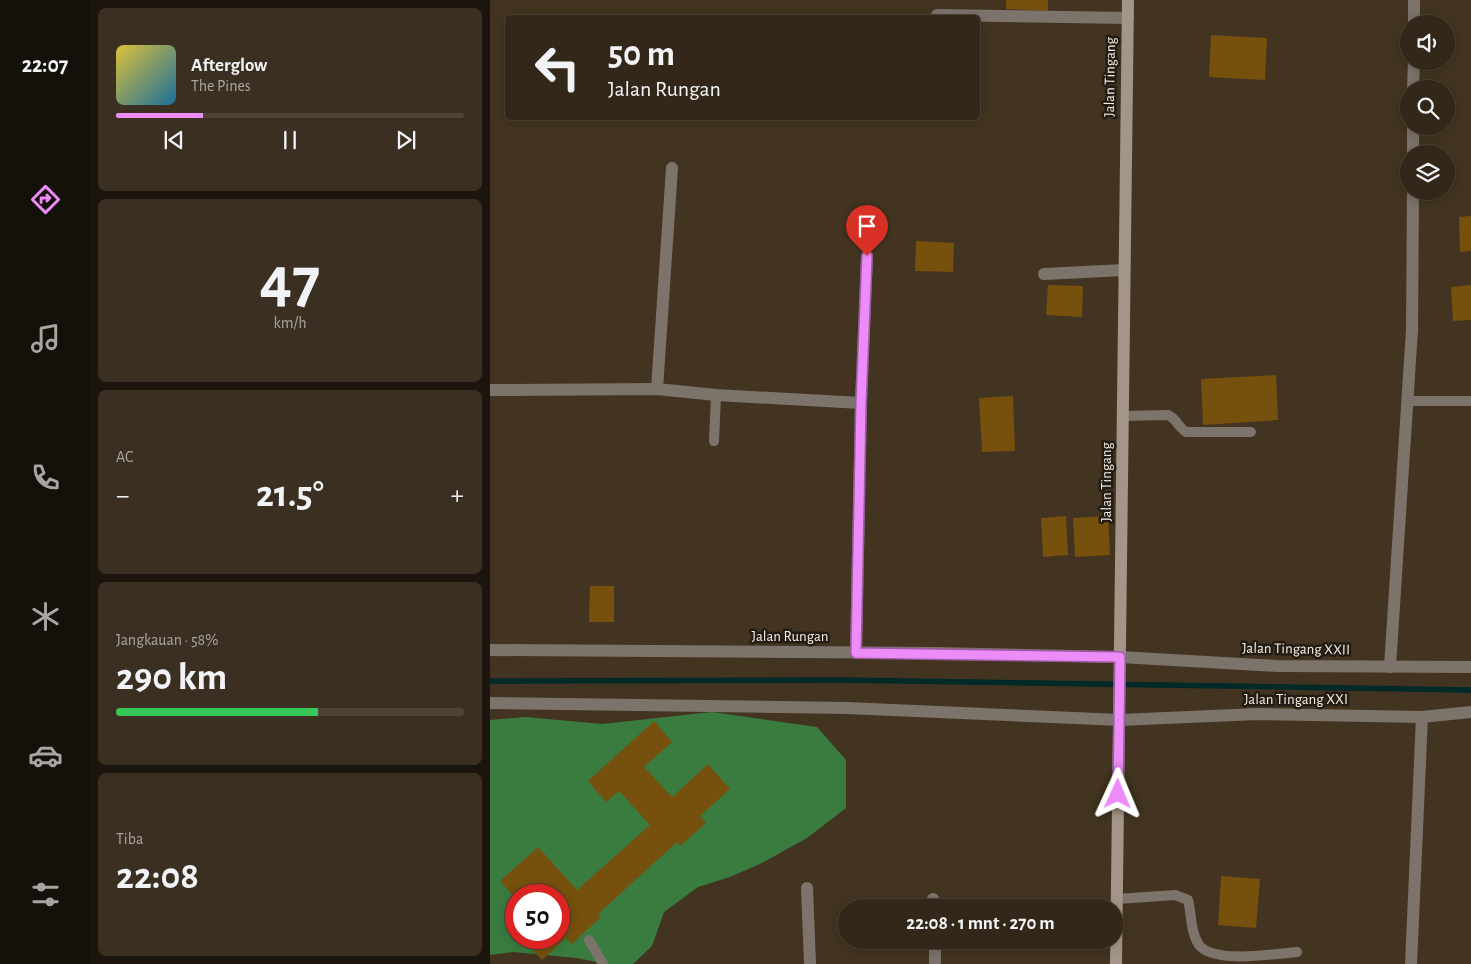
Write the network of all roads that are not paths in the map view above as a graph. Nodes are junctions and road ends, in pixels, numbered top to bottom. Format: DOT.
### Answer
graph roads {
  1 [pos="1128,0"];
  2 [pos="1414,0"];
  3 [pos="937,14"];
  4 [pos="1414,15"];
  5 [pos="1128,18"];
  6 [pos="672,168"];
  7 [pos="1413,200"];
  8 [pos="867,256"];
  9 [pos="1124,270"];
  10 [pos="1044,274"];
  11 [pos="657,389"];
  12 [pos="490,390"];
  13 [pos="716,395"];
  14 [pos="1408,401"];
  15 [pos="1471,401"];
  16 [pos="861,403"];
  17 [pos="1122,416"];
  18 [pos="1251,432"];
  19 [pos="714,441"];
  20 [pos="490,650"];
  21 [pos="856,653"];
  22 [pos="1120,663"];
  23 [pos="1390,667"];
  24 [pos="1471,667"];
  25 [pos="490,703"];
  26 [pos="1471,712"];
  27 [pos="1422,717"];
  28 [pos="1120,720"];
  29 [pos="807,888"];
  30 [pos="1117,899"];
  31 [pos="589,940"];
  32 [pos="935,949"];
  33 [pos="1116,949"];
  34 [pos="1298,952"];
  35 [pos="603,964"];
  36 [pos="810,964"];
  37 [pos="935,964"];
  38 [pos="1116,964"];
  39 [pos="1412,964"];
  1 -- 5 [label="main road, Jalan Tingang"];
  2 -- 4 [label="street"];
  3 -- 5 [label="street"];
  5 -- 9 [label="main road, Jalan Tingang"];
  6 -- 11 [label="street"];
  7 -- 14 [label="street"];
  8 -- 16 [label="street"];
  9 -- 10 [label="street"];
  9 -- 17 [label="main road, Jalan Tingang"];
  11 -- 12 [label="street"];
  11 -- 13 [label="street"];
  13 -- 16 [label="street"];
  13 -- 19 [label="lane"];
  14 -- 15 [label="lane"];
  14 -- 23 [label="street"];
  16 -- 21 [label="street"];
  17 -- 18 [label="lane"];
  17 -- 22 [label="main road, Jalan Tingang"];
  20 -- 21 [label="street, Jalan Rungan"];
  21 -- 22 [label="street, Jalan Rungan"];
  22 -- 23 [label="street, Jalan Tingang XXII"];
  22 -- 28 [label="main road, Jalan Tingang"];
  23 -- 24 [label="street, Jalan Tingang XXII"];
  25 -- 28 [label="street"];
  26 -- 27 [label="street, Jalan Tingang XXI"];
  27 -- 28 [label="street, Jalan Tingang XXI"];
  27 -- 39 [label="street"];
  28 -- 30 [label="main road, Jalan Tingang"];
  29 -- 36 [label="street"];
  30 -- 34 [label="lane"];
  31 -- 35 [label="lane"];
  32 -- 37 [label="street"];
  33 -- 38 [label="main road, Jalan Tingang"];
}
